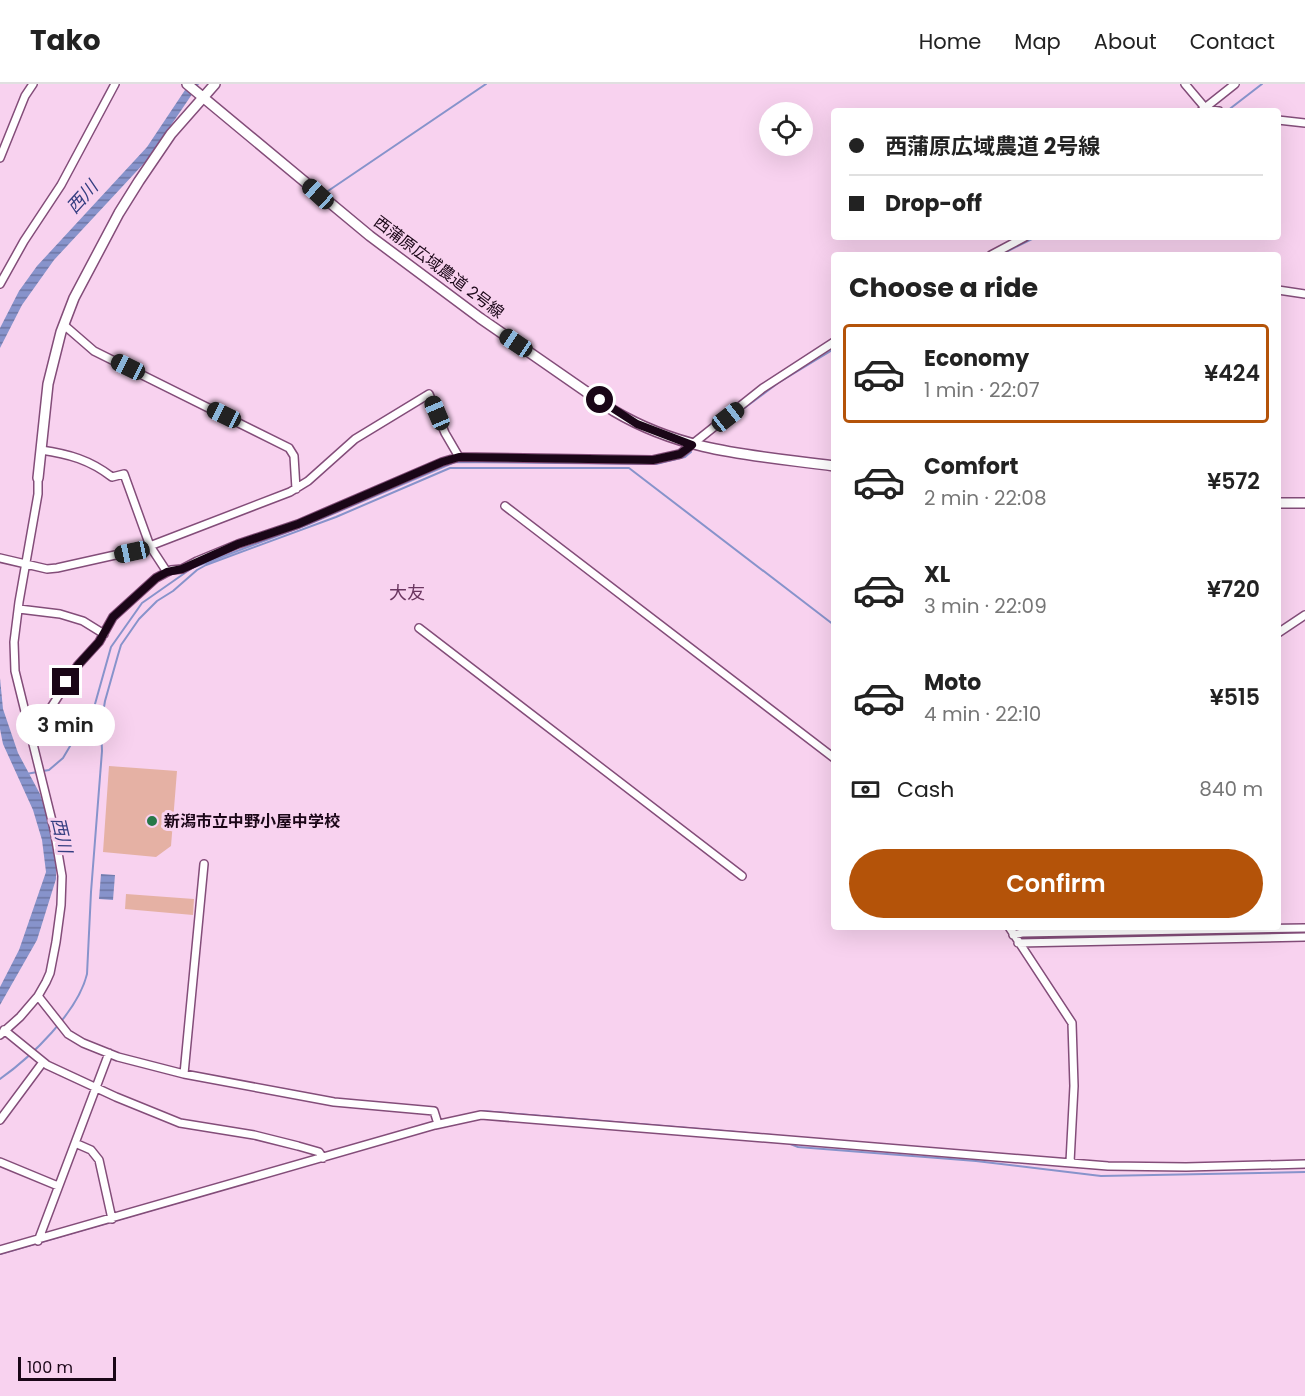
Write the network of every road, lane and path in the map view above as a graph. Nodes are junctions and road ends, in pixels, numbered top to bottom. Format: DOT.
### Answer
graph roads {
  1 [pos="33,84"];
  2 [pos="115,84"];
  3 [pos="187,84"];
  4 [pos="215,84"];
  5 [pos="1185,84"];
  6 [pos="1196,84"];
  7 [pos="1235,84"];
  8 [pos="1192,92"];
  9 [pos="201,96"];
  10 [pos="1204,108"];
  11 [pos="1207,108"];
  12 [pos="1281,120"];
  13 [pos="1305,123"];
  14 [pos="0,158"];
  15 [pos="1019,240"];
  16 [pos="997,252"];
  17 [pos="0,284"];
  18 [pos="1281,290"];
  19 [pos="1305,294"];
  20 [pos="64,325"];
  21 [pos="831,344"];
  22 [pos="692,445"];
  23 [pos="41,450"];
  24 [pos="459,457"];
  25 [pos="831,466"];
  26 [pos="38,478"];
  27 [pos="296,489"];
  28 [pos="1281,502"];
  29 [pos="1305,503"];
  30 [pos="505,506"];
  31 [pos="150,546"];
  32 [pos="0,558"];
  33 [pos="25,565"];
  34 [pos="167,572"];
  35 [pos="19,609"];
  36 [pos="1305,615"];
  37 [pos="419,628"];
  38 [pos="1281,631"];
  39 [pos="104,634"];
  40 [pos="33,736"];
  41 [pos="831,756"];
  42 [pos="204,864"];
  43 [pos="742,876"];
  44 [pos="1281,928"];
  45 [pos="1305,928"];
  46 [pos="1010,930"];
  47 [pos="1192,930"];
  48 [pos="1013,935"];
  49 [pos="1305,937"];
  50 [pos="1018,943"];
  51 [pos="38,996"];
  52 [pos="2,1032"];
  53 [pos="109,1053"];
  54 [pos="43,1062"];
  55 [pos="184,1074"];
  56 [pos="96,1089"];
  57 [pos="0,1119"];
  58 [pos="438,1124"];
  59 [pos="75,1143"];
  60 [pos="323,1158"];
  61 [pos="0,1162"];
  62 [pos="1070,1162"];
  63 [pos="1305,1164"];
  64 [pos="58,1186"];
  65 [pos="112,1219"];
  66 [pos="38,1241"];
  67 [pos="0,1250"];
  1 -- 14 [label="street"];
  2 -- 17 [label="street"];
  3 -- 9 [label="street, 西蒲原広域農道 2号線"];
  4 -- 9 [label="street"];
  5 -- 8 [label="street"];
  6 -- 8 [label="street"];
  7 -- 11 [label="street"];
  8 -- 10 [label="street"];
  9 -- 20 [label="street"];
  9 -- 22 [label="street, 西蒲原広域農道 2号線"];
  12 -- 13 [label="street"];
  15 -- 16 [label="street"];
  18 -- 19 [label="street"];
  20 -- 23 [label="street"];
  20 -- 27 [label="street"];
  21 -- 22 [label="street"];
  22 -- 24 [label="street"];
  22 -- 25 [label="street, 西蒲原広域農道 2号線"];
  23 -- 26 [label="street"];
  23 -- 31 [label="street"];
  24 -- 27 [label="street"];
  24 -- 34 [label="street"];
  26 -- 33 [label="street"];
  27 -- 31 [label="street"];
  28 -- 29 [label="street"];
  30 -- 41 [label="street"];
  31 -- 33 [label="street"];
  31 -- 34 [label="street"];
  32 -- 33 [label="street"];
  33 -- 35 [label="street"];
  34 -- 39 [label="street"];
  35 -- 39 [label="street"];
  35 -- 40 [label="street"];
  36 -- 38 [label="street"];
  37 -- 43 [label="street"];
  39 -- 40 [label="street"];
  40 -- 51 [label="street"];
  42 -- 55 [label="street"];
  44 -- 45 [label="street"];
  46 -- 48 [label="street"];
  47 -- 48 [label="street"];
  48 -- 50 [label="street"];
  49 -- 50 [label="street"];
  50 -- 62 [label="street"];
  51 -- 52 [label="street"];
  51 -- 53 [label="street"];
  52 -- 54 [label="street"];
  53 -- 55 [label="street"];
  53 -- 56 [label="street"];
  54 -- 56 [label="street"];
  54 -- 57 [label="street"];
  55 -- 58 [label="street"];
  56 -- 59 [label="street"];
  56 -- 60 [label="street"];
  58 -- 60 [label="street"];
  58 -- 62 [label="street"];
  59 -- 64 [label="street"];
  59 -- 65 [label="street"];
  60 -- 65 [label="street"];
  61 -- 64 [label="street"];
  62 -- 63 [label="street"];
  64 -- 66 [label="street"];
  65 -- 66 [label="street"];
  66 -- 67 [label="street"];
}
